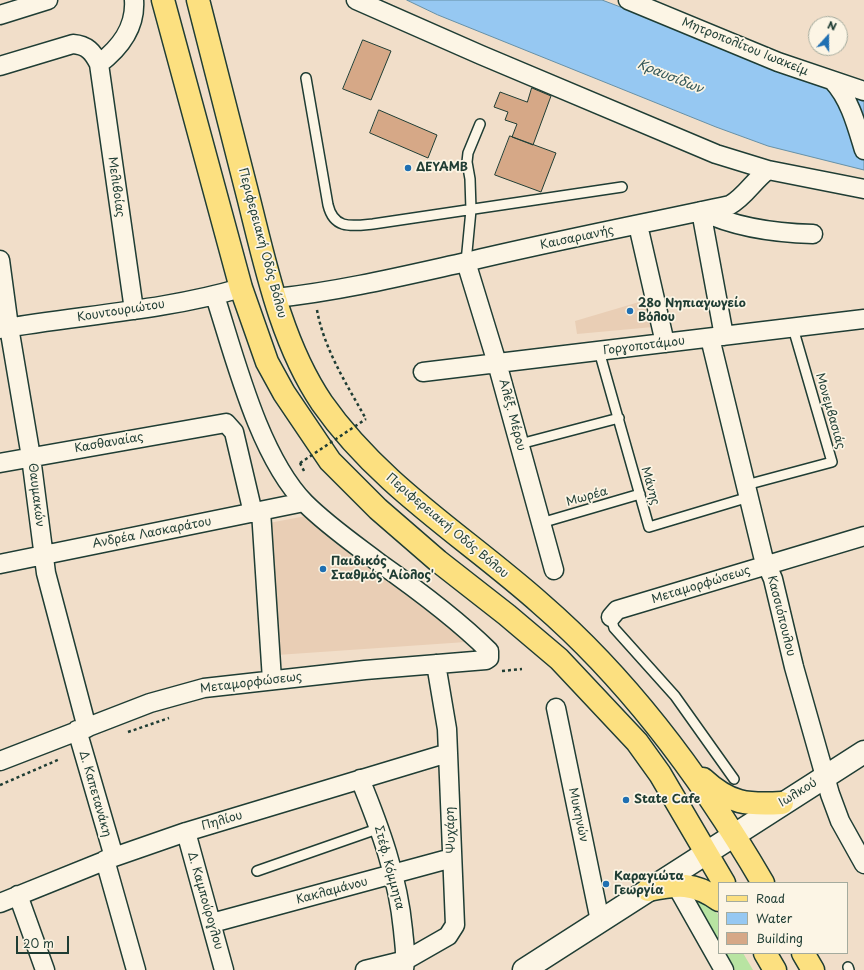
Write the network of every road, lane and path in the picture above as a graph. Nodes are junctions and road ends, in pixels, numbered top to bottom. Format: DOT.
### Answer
graph roads {
  1 [pos="48,0"];
  2 [pos="134,0"];
  3 [pos="164,0"];
  4 [pos="198,0"];
  5 [pos="356,0"];
  6 [pos="628,0"];
  7 [pos="0,15"];
  8 [pos="99,64"];
  9 [pos="0,66"];
  10 [pos="306,78"];
  11 [pos="836,84"];
  12 [pos="864,91"];
  13 [pos="480,124"];
  14 [pos="864,150"];
  15 [pos="768,170"];
  16 [pos="622,187"];
  17 [pos="864,189"];
  18 [pos="471,210"];
  19 [pos="701,211"];
  20 [pos="638,225"];
  21 [pos="813,234"];
  22 [pos="0,260"];
  23 [pos="466,262"];
  24 [pos="241,288"];
  25 [pos="315,294"];
  26 [pos="215,296"];
  27 [pos="276,298"];
  28 [pos="134,310"];
  29 [pos="864,320"];
  30 [pos="4,328"];
  31 [pos="793,328"];
  32 [pos="717,337"];
  33 [pos="665,343"];
  34 [pos="599,351"];
  35 [pos="497,363"];
  36 [pos="423,372"];
  37 [pos="618,418"];
  38 [pos="520,444"];
  39 [pos="31,458"];
  40 [pos="0,463"];
  41 [pos="300,463"];
  42 [pos="748,491"];
  43 [pos="640,494"];
  44 [pos="304,502"];
  45 [pos="257,512"];
  46 [pos="541,523"];
  47 [pos="864,536"];
  48 [pos="44,555"];
  49 [pos="0,564"];
  50 [pos="767,565"];
  51 [pos="554,570"];
  52 [pos="611,617"];
  53 [pos="436,664"];
  54 [pos="494,665"];
  55 [pos="522,670"];
  56 [pos="272,680"];
  57 [pos="556,708"];
  58 [pos="174,716"];
  59 [pos="82,729"];
  60 [pos="127,733"];
  61 [pos="82,749"];
  62 [pos="864,752"];
  63 [pos="448,754"];
  64 [pos="0,761"];
  65 [pos="691,772"];
  66 [pos="825,776"];
  67 [pos="360,779"];
  68 [pos="734,779"];
  69 [pos="0,784"];
  70 [pos="782,803"];
  71 [pos="380,828"];
  72 [pos="186,832"];
  73 [pos="733,835"];
  74 [pos="706,852"];
  75 [pos="452,858"];
  76 [pos="109,859"];
  77 [pos="864,864"];
  78 [pos="257,871"];
  79 [pos="393,874"];
  80 [pos="723,882"];
  81 [pos="762,882"];
  82 [pos="676,885"];
  83 [pos="648,890"];
  84 [pos="18,895"];
  85 [pos="718,899"];
  86 [pos="0,903"];
  87 [pos="600,921"];
  88 [pos="212,923"];
  89 [pos="804,954"];
  90 [pos="405,965"];
  91 [pos="533,967"];
  92 [pos="45,970"];
  93 [pos="136,970"];
  94 [pos="224,970"];
  95 [pos="365,970"];
  96 [pos="724,970"];
  97 [pos="813,970"];
  1 -- 7 [label="street"];
  2 -- 8 [label="street"];
  3 -- 24 [label="main road"];
  4 -- 27 [label="main road, Περιφερειακή Οδός Βόλου"];
  5 -- 15 [label="street"];
  6 -- 11 [label="street, Μητροπολίτου Ιωακείμ"];
  8 -- 9 [label="street, Μελιβοίας"];
  8 -- 28 [label="street, Μελιβοίας"];
  10 -- 18 [label="lane"];
  11 -- 12 [label="street, Μητροπολίτου Ιωακείμ"];
  11 -- 14 [label="street"];
  13 -- 18 [label="lane"];
  15 -- 17 [label="street"];
  15 -- 19 [label="street, Καισαριανής"];
  16 -- 18 [label="lane"];
  18 -- 23 [label="lane"];
  19 -- 20 [label="street, Καισαριανής"];
  19 -- 21 [label="street"];
  19 -- 32 [label="street, Κασσιόπουλου"];
  20 -- 23 [label="street, Καισαριανής"];
  20 -- 33 [label="street"];
  22 -- 30 [label="street, Θαυμακών"];
  23 -- 25 [label="street, Καισαριανής"];
  23 -- 35 [label="street, Αλέξ. Μέρου"];
  24 -- 26 [label="street, Κουντουριώτου"];
  24 -- 74 [label="main road"];
  25 -- 27 [label="street, Καισαριανής"];
  25 -- 41 [label="path, bridge"];
  26 -- 28 [label="street, Κουντουριώτου"];
  26 -- 44 [label="street"];
  27 -- 65 [label="main road, Περιφερειακή Οδός Βόλου"];
  28 -- 30 [label="street, Κουντουριώτου"];
  29 -- 31 [label="street, Γοργοποτάμου"];
  30 -- 39 [label="street, Θαυμακών"];
  31 -- 32 [label="street, Γοργοποτάμου"];
  31 -- 42 [label="lane, Μονεμβασιάς"];
  32 -- 33 [label="street, Γοργοποτάμου"];
  32 -- 42 [label="street, Κασσιόπουλου"];
  33 -- 34 [label="street, Γοργοποτάμου"];
  34 -- 35 [label="street, Γοργοποτάμου"];
  34 -- 37 [label="lane, Μάνης"];
  35 -- 36 [label="street, Γοργοποτάμου"];
  35 -- 38 [label="street, Αλέξ. Μέρου"];
  37 -- 38 [label="lane"];
  37 -- 43 [label="lane, Μάνης"];
  38 -- 46 [label="street, Αλέξ. Μέρου"];
  39 -- 40 [label="street, Κασθαναίας"];
  39 -- 45 [label="street, Κασθαναίας"];
  39 -- 48 [label="street, Θαυμακών"];
  42 -- 43 [label="lane, Μάνης"];
  42 -- 50 [label="street, Κασσιόπουλου"];
  43 -- 46 [label="lane, Μωρέα"];
  44 -- 45 [label="street, Ανδρέα Λασκαράτου"];
  44 -- 54 [label="street"];
  45 -- 48 [label="street, Ανδρέα Λασκαράτου"];
  45 -- 56 [label="street"];
  46 -- 51 [label="street, Αλέξ. Μέρου"];
  47 -- 50 [label="street, Μεταμορφώσεως"];
  48 -- 49 [label="street, Ανδρέα Λασκαράτου"];
  48 -- 59 [label="street, Θαυμακών"];
  50 -- 52 [label="street, Μεταμορφώσεως"];
  50 -- 66 [label="street, Κασσιόπουλου"];
  52 -- 68 [label="lane"];
  53 -- 54 [label="street, Μεταμορφώσεως"];
  53 -- 56 [label="street, Μεταμορφώσεως"];
  53 -- 63 [label="street, Ψυχάρη"];
  54 -- 55 [label="path"];
  56 -- 59 [label="street, Μεταμορφώσεως"];
  57 -- 87 [label="street, Μυκηνών"];
  58 -- 60 [label="path"];
  59 -- 61 [label="street, Δ. Καπετανάκη"];
  59 -- 64 [label="street, Μεταμορφώσεως"];
  61 -- 69 [label="path"];
  61 -- 76 [label="street, Δ. Καπετανάκη"];
  62 -- 66 [label="main road, Ιωλκού"];
  63 -- 67 [label="street, Πηλίου"];
  63 -- 75 [label="street, Ψυχάρη"];
  65 -- 70 [label="main road"];
  65 -- 73 [label="main road, Περιφερειακή Οδός Βόλου"];
  66 -- 70 [label="main road, Ιωλκού"];
  66 -- 77 [label="street, Κασσιόπουλου"];
  67 -- 71 [label="street, Στέφ. Κόμμητα"];
  67 -- 72 [label="street, Πηλίου"];
  70 -- 73 [label="main road, Ιωλκού"];
  71 -- 78 [label="lane"];
  71 -- 79 [label="street, Στέφ. Κόμμητα"];
  72 -- 76 [label="street, Πηλίου"];
  72 -- 88 [label="street, Δ. Καμπούρογλου"];
  73 -- 74 [label="main road, Ιωλκού"];
  73 -- 81 [label="main road, Περιφερειακή Οδός Βόλου"];
  74 -- 80 [label="main road"];
  74 -- 83 [label="main road, Ιωλκού"];
  75 -- 79 [label="street, Κακλαμάνου"];
  75 -- 90 [label="street, Ψυχάρη"];
  76 -- 84 [label="street, Πηλίου"];
  76 -- 93 [label="street, Δ. Καπετανάκη"];
  79 -- 88 [label="street, Κακλαμάνου"];
  79 -- 90 [label="street, Στέφ. Κόμμητα"];
  82 -- 83 [label="main road"];
  82 -- 85 [label="main road"];
  82 -- 96 [label="street"];
  83 -- 87 [label="main road, Ιωλκού"];
  84 -- 86 [label="street, Πηλίου"];
  84 -- 92 [label="street"];
  87 -- 91 [label="main road, Ιωλκού"];
  88 -- 94 [label="street, Δ. Καμπούρογλου"];
  89 -- 97 [label="main road"];
  90 -- 95 [label="street, Ψυχάρη"];
}
